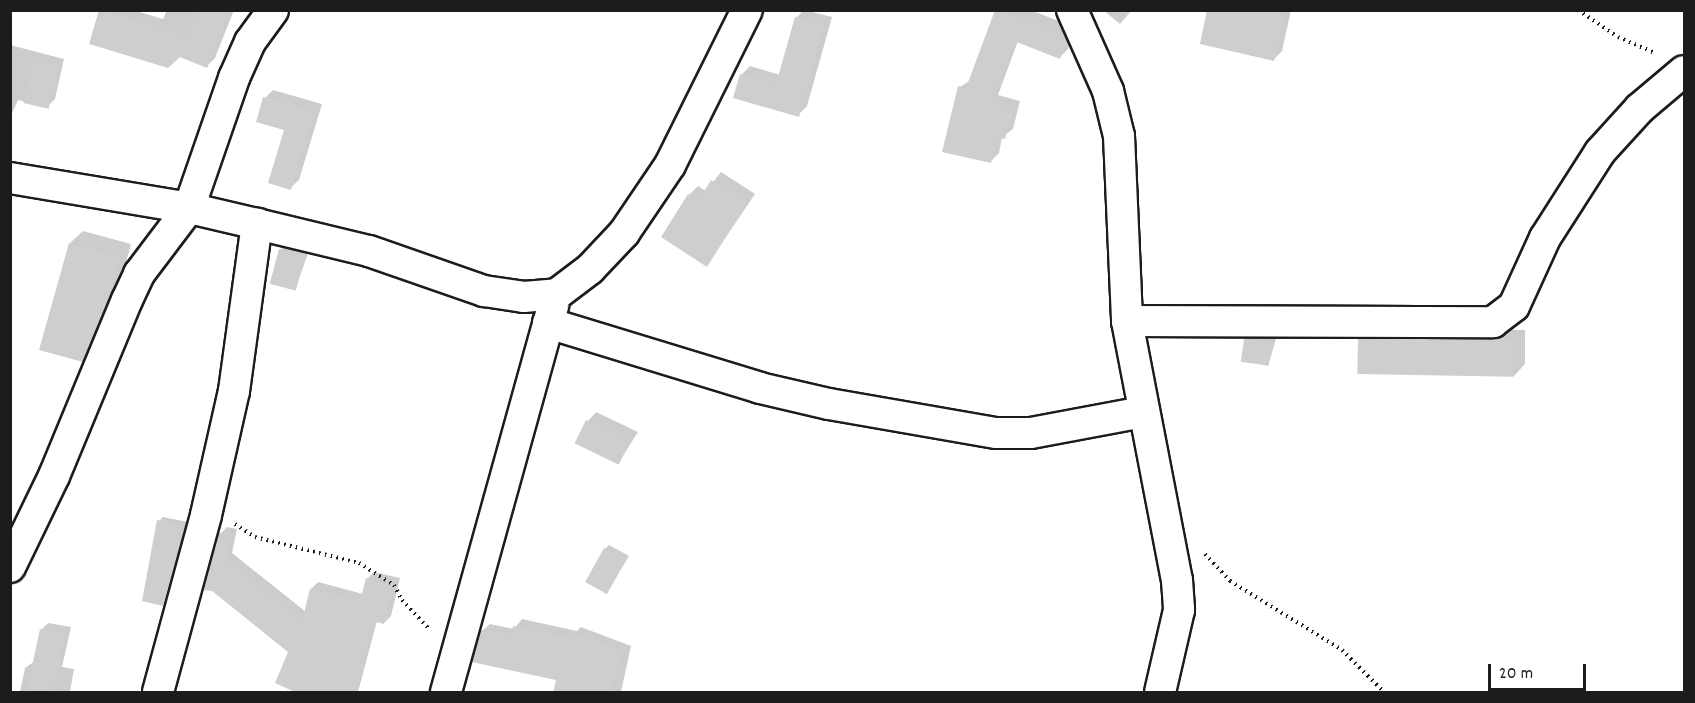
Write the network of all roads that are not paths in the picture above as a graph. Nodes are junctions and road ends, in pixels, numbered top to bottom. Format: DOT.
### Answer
graph roads {
  1 [pos="273,10"];
  2 [pos="747,10"];
  3 [pos="1072,10"];
  4 [pos="1675,64"];
  5 [pos="10,178"];
  6 [pos="189,208"];
  7 [pos="257,224"];
  8 [pos="557,294"];
  9 [pos="1127,321"];
  10 [pos="548,323"];
  11 [pos="1143,412"];
  12 [pos="10,567"];
  13 [pos="158,693"];
  14 [pos="446,693"];
  15 [pos="1160,693"];
  1 -- 6 [label="street"];
  2 -- 8 [label="street"];
  3 -- 9 [label="street"];
  4 -- 9 [label="street"];
  5 -- 6 [label="street"];
  6 -- 7 [label="street"];
  6 -- 12 [label="street"];
  7 -- 8 [label="street"];
  7 -- 13 [label="street"];
  8 -- 10 [label="street"];
  9 -- 11 [label="street"];
  10 -- 11 [label="street"];
  10 -- 14 [label="street"];
  11 -- 15 [label="street"];
}
